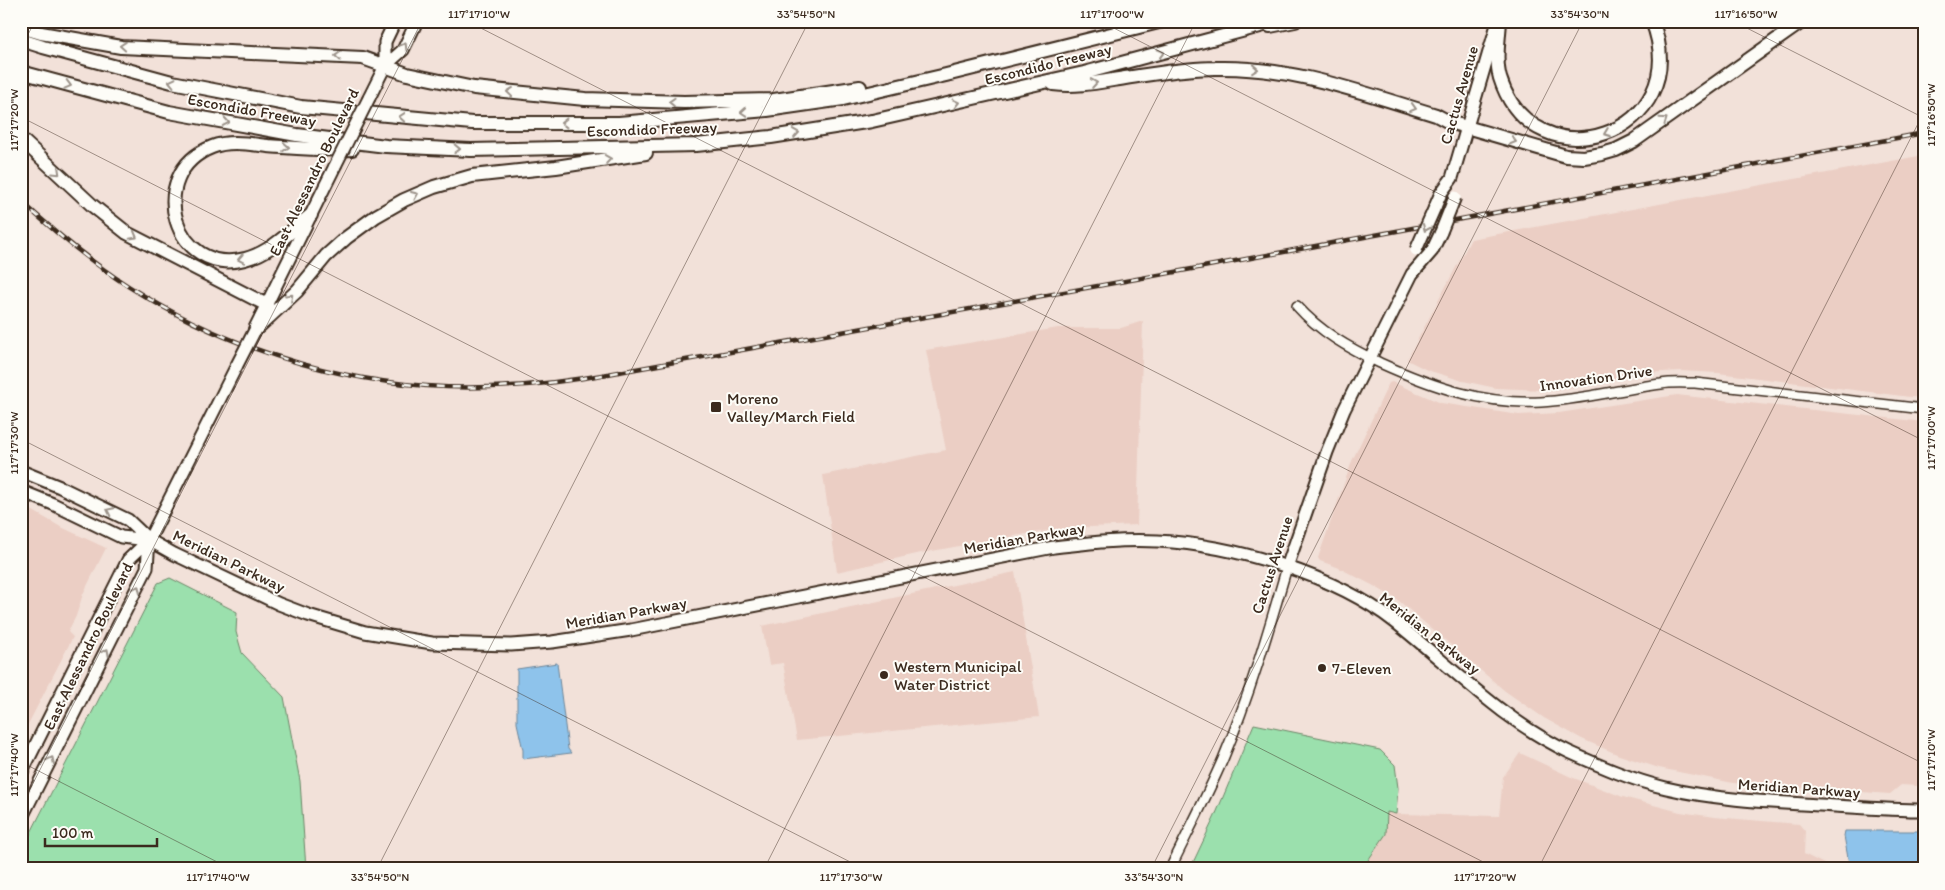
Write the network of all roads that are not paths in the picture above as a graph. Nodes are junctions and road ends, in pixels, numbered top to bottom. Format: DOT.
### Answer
graph roads {
  1 [pos="395,21"];
  2 [pos="417,21"];
  3 [pos="1151,21"];
  4 [pos="1163,21"];
  5 [pos="1279,21"];
  6 [pos="1296,21"];
  7 [pos="1499,21"];
  8 [pos="1652,21"];
  9 [pos="1803,21"];
  10 [pos="21,27"];
  11 [pos="1243,31"];
  12 [pos="1121,32"];
  13 [pos="21,40"];
  14 [pos="385,66"];
  15 [pos="21,72"];
  16 [pos="946,76"];
  17 [pos="1046,82"];
  18 [pos="1466,127"];
  19 [pos="21,138"];
  20 [pos="696,145"];
  21 [pos="386,146"];
  22 [pos="1452,178"];
  23 [pos="311,215"];
  24 [pos="1412,274"];
  25 [pos="267,305"];
  26 [pos="1296,306"];
  27 [pos="254,330"];
  28 [pos="1370,358"];
  29 [pos="1924,409"];
  30 [pos="21,471"];
  31 [pos="21,491"];
  32 [pos="149,540"];
  33 [pos="1287,568"];
  34 [pos="21,774"];
  35 [pos="1924,810"];
  36 [pos="21,819"];
  37 [pos="1170,869"];
  1 -- 14 [label="main road, East Alessandro Boulevard"];
  14 -- 2 [label="main road, East Alessandro Boulevard, one-way"];
  3 -- 12 [label="highway"];
  4 -- 12 [label="highway, Escondido Freeway"];
  5 -- 11 [label="highway, Escondido Freeway"];
  6 -- 11 [label="highway"];
  8 -- 7 [label="highway, one-way"];
  7 -- 18 [label="main road, Cactus Avenue"];
  18 -- 9 [label="highway, one-way"];
  14 -- 10 [label="highway, one-way"];
  17 -- 11 [label="highway, Escondido Freeway, one-way"];
  12 -- 16 [label="highway, Escondido Freeway"];
  16 -- 13 [label="highway, Escondido Freeway, one-way"];
  16 -- 14 [label="highway, one-way"];
  14 -- 23 [label="main road, East Alessandro Boulevard, bridge"];
  15 -- 21 [label="highway, Escondido Freeway, one-way"];
  17 -- 18 [label="highway, one-way"];
  20 -- 17 [label="highway, Escondido Freeway, one-way"];
  18 -- 22 [label="main road, Cactus Avenue"];
  19 -- 25 [label="highway, one-way"];
  21 -- 20 [label="highway, Escondido Freeway, one-way"];
  27 -- 20 [label="highway, one-way"];
  23 -- 21 [label="highway, one-way"];
  22 -- 24 [label="main road, Cactus Avenue, one-way, bridge"];
  22 -- 24 [label="main road, Cactus Avenue, bridge"];
  23 -- 25 [label="main road, East Alessandro Boulevard"];
  24 -- 28 [label="main road, Cactus Avenue"];
  25 -- 27 [label="main road, East Alessandro Boulevard"];
  26 -- 28 [label="street, Innovation Drive"];
  27 -- 32 [label="main road, East Alessandro Boulevard, bridge"];
  28 -- 29 [label="street, Innovation Drive"];
  28 -- 33 [label="main road, Cactus Avenue"];
  32 -- 30 [label="main road, one-way"];
  31 -- 32 [label="main road"];
  32 -- 33 [label="main road, Meridian Parkway"];
  32 -- 34 [label="main road, East Alessandro Boulevard"];
  36 -- 32 [label="main road, East Alessandro Boulevard, one-way"];
  33 -- 35 [label="main road, Meridian Parkway"];
  33 -- 37 [label="street, Cactus Avenue"];
}
